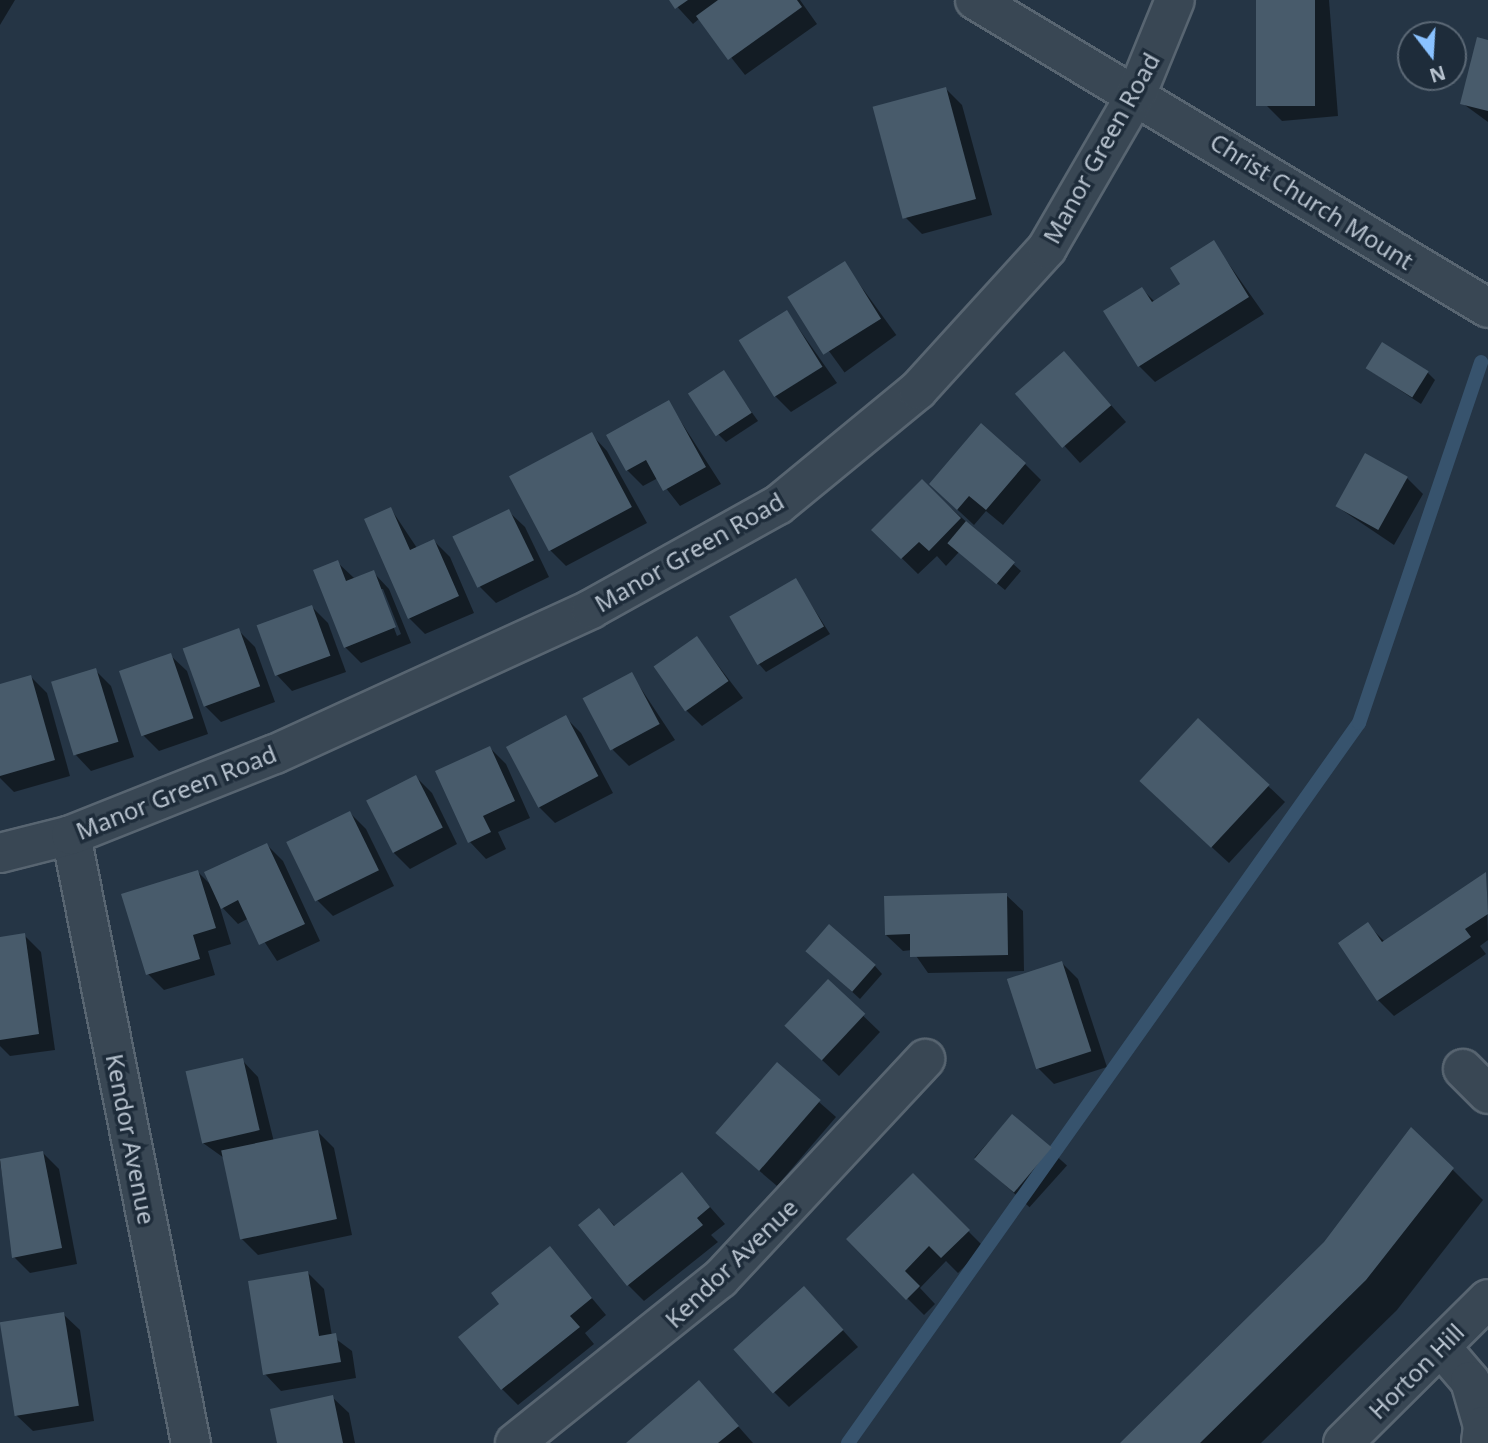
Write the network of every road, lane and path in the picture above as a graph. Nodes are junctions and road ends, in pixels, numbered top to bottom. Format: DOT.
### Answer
graph roads {
  1 [pos="975,0"];
  2 [pos="1175,0"];
  3 [pos="1137,93"];
  4 [pos="1488,309"];
  5 [pos="71,835"];
  6 [pos="0,853"];
  7 [pos="925,1059"];
  8 [pos="1488,1299"];
  9 [pos="1441,1347"];
  10 [pos="191,1443"];
  11 [pos="515,1443"];
  12 [pos="1343,1443"];
  13 [pos="1481,1443"];
  1 -- 3 [label="street, Christ Church Mount"];
  2 -- 3 [label="street, Manor Green Road"];
  3 -- 4 [label="street, Christ Church Mount"];
  3 -- 5 [label="street, Manor Green Road"];
  5 -- 6 [label="street, Manor Green Road"];
  5 -- 10 [label="street, Kendor Avenue"];
  7 -- 11 [label="street, Kendor Avenue"];
  8 -- 9 [label="street, Horton Hill"];
  9 -- 12 [label="street, Horton Hill"];
  9 -- 13 [label="street"];
}
